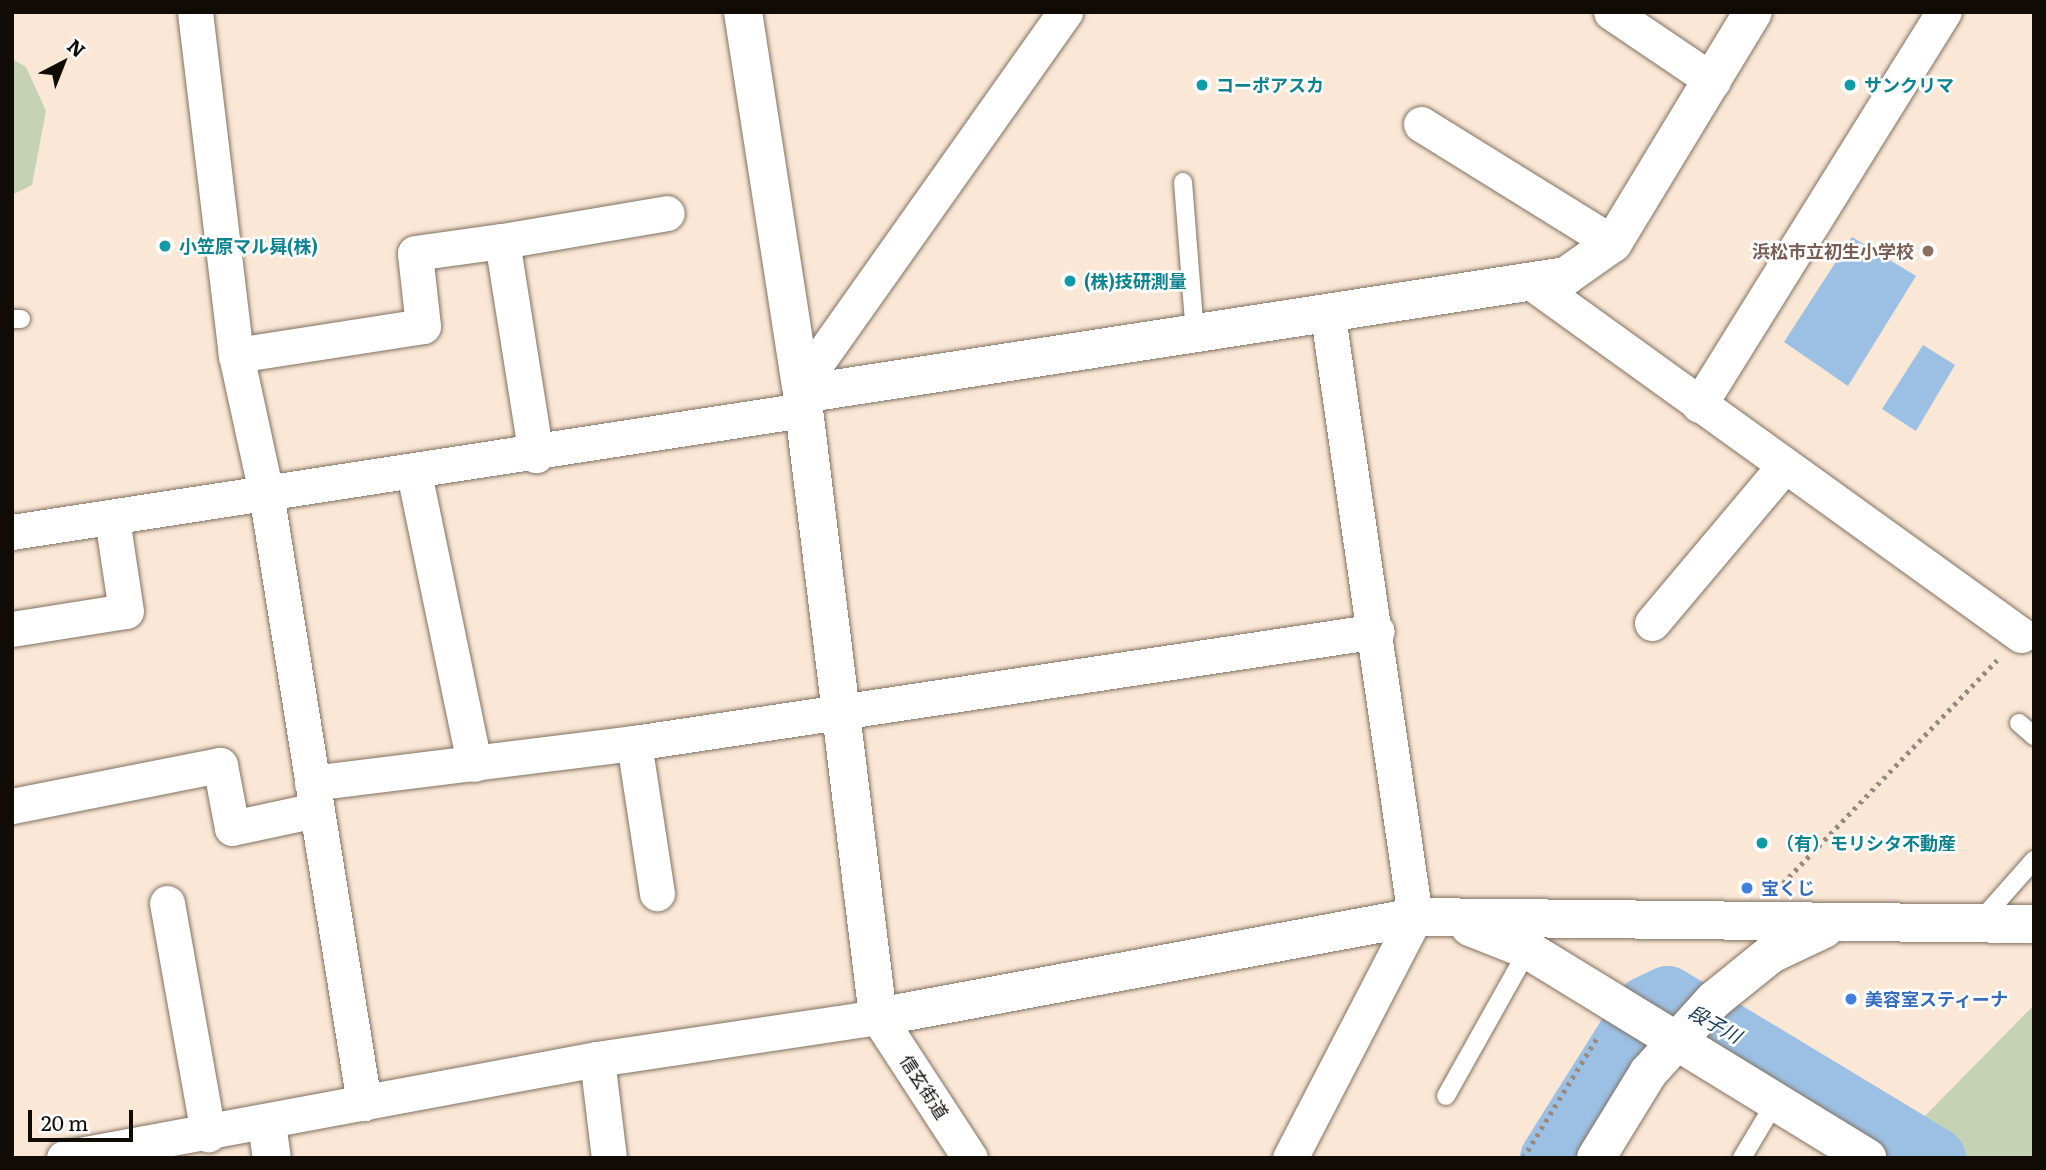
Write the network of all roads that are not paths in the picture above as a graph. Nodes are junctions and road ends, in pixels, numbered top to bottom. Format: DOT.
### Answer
graph roads {
  1 [pos="195,12"];
  2 [pos="743,12"];
  3 [pos="1065,12"];
  4 [pos="1611,12"];
  5 [pos="1753,12"];
  6 [pos="1944,12"];
  7 [pos="1713,81"];
  8 [pos="1421,124"];
  9 [pos="1183,181"];
  10 [pos="667,212"];
  11 [pos="502,241"];
  12 [pos="1613,243"];
  13 [pos="1535,285"];
  14 [pos="1328,316"];
  15 [pos="1195,336"];
  16 [pos="236,355"];
  17 [pos="802,397"];
  18 [pos="1699,405"];
  19 [pos="536,455"];
  20 [pos="1784,467"];
  21 [pos="414,473"];
  22 [pos="266,493"];
  23 [pos="112,518"];
  24 [pos="12,532"];
  25 [pos="1652,623"];
  26 [pos="12,629"];
  27 [pos="1377,631"];
  28 [pos="2021,635"];
  29 [pos="841,712"];
  30 [pos="2019,723"];
  31 [pos="2034,736"];
  32 [pos="634,743"];
  33 [pos="474,764"];
  34 [pos="313,797"];
  35 [pos="12,806"];
  36 [pos="2034,860"];
  37 [pos="657,893"];
  38 [pos="167,903"];
  39 [pos="1432,918"];
  40 [pos="1979,922"];
  41 [pos="2034,924"];
  42 [pos="1832,926"];
  43 [pos="1528,950"];
  44 [pos="878,1017"];
  45 [pos="1648,1027"];
  46 [pos="597,1059"];
  47 [pos="1446,1096"];
  48 [pos="1776,1101"];
  49 [pos="364,1103"];
  50 [pos="208,1134"];
  51 [pos="270,1141"];
  52 [pos="64,1158"];
  53 [pos="609,1158"];
  54 [pos="970,1158"];
  55 [pos="1290,1158"];
  56 [pos="1596,1158"];
  57 [pos="1742,1158"];
  58 [pos="1867,1158"];
  1 -- 16 [label="street"];
  2 -- 17 [label="street"];
  3 -- 17 [label="street"];
  4 -- 7 [label="street"];
  5 -- 7 [label="street"];
  6 -- 18 [label="street"];
  7 -- 12 [label="street"];
  8 -- 12 [label="street"];
  9 -- 15 [label="lane"];
  10 -- 11 [label="street"];
  11 -- 16 [label="street"];
  11 -- 19 [label="street"];
  12 -- 13 [label="street"];
  13 -- 14 [label="street"];
  13 -- 18 [label="street"];
  14 -- 15 [label="street"];
  14 -- 27 [label="street"];
  15 -- 17 [label="street"];
  16 -- 22 [label="street"];
  17 -- 19 [label="street"];
  17 -- 29 [label="street"];
  18 -- 20 [label="street"];
  19 -- 21 [label="street"];
  20 -- 25 [label="street"];
  20 -- 28 [label="street"];
  21 -- 22 [label="street"];
  21 -- 33 [label="street"];
  22 -- 23 [label="street"];
  22 -- 34 [label="street"];
  23 -- 24 [label="street"];
  23 -- 26 [label="street"];
  27 -- 29 [label="street"];
  27 -- 39 [label="street"];
  29 -- 32 [label="street"];
  29 -- 44 [label="street"];
  30 -- 31 [label="lane"];
  32 -- 33 [label="street"];
  32 -- 37 [label="street"];
  33 -- 34 [label="street"];
  34 -- 35 [label="street"];
  34 -- 49 [label="street"];
  36 -- 40 [label="lane"];
  38 -- 50 [label="street"];
  39 -- 42 [label="street"];
  39 -- 43 [label="street"];
  39 -- 44 [label="street"];
  39 -- 55 [label="street"];
  40 -- 41 [label="street"];
  40 -- 42 [label="street"];
  42 -- 45 [label="street"];
  43 -- 45 [label="street"];
  43 -- 47 [label="lane"];
  44 -- 46 [label="street"];
  44 -- 54 [label="street, 信玄街道"];
  45 -- 48 [label="street"];
  45 -- 56 [label="street"];
  46 -- 49 [label="street"];
  46 -- 53 [label="street"];
  48 -- 57 [label="lane"];
  48 -- 58 [label="street"];
  49 -- 51 [label="street"];
  50 -- 51 [label="street"];
  50 -- 52 [label="street"];
}
